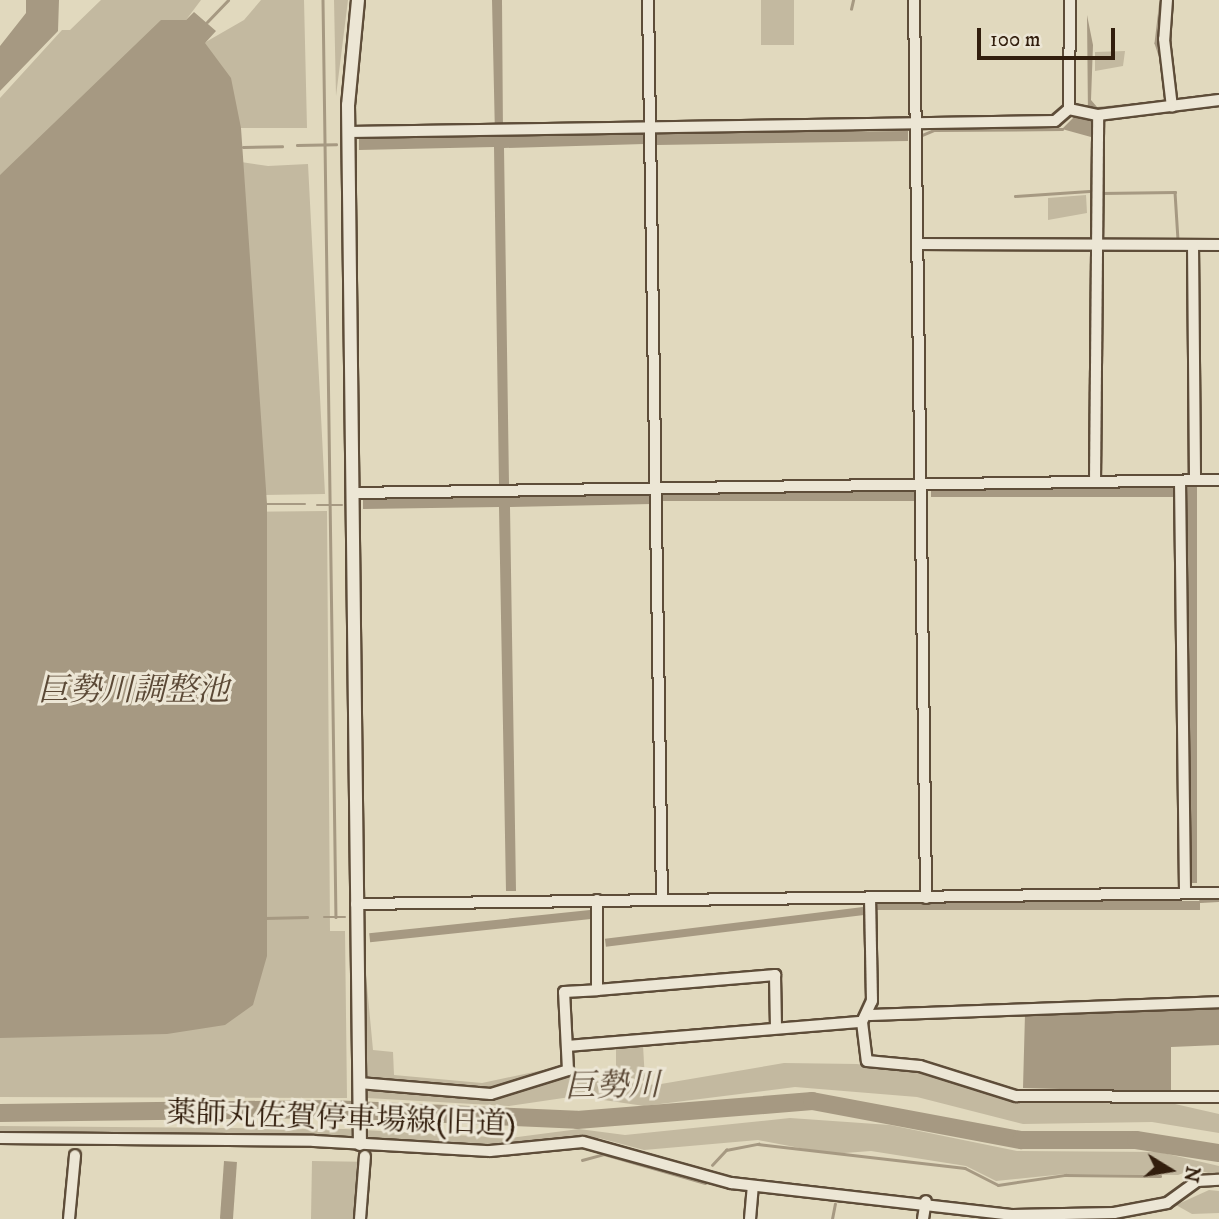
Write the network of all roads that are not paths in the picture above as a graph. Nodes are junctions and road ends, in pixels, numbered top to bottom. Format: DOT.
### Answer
graph roads {
  1 [pos="358,0"];
  2 [pos="648,0"];
  3 [pos="914,0"];
  4 [pos="1070,0"];
  5 [pos="1167,0"];
  6 [pos="1219,100"];
  7 [pos="1172,107"];
  8 [pos="1069,109"];
  9 [pos="1098,115"];
  10 [pos="349,132"];
  11 [pos="917,132"];
  12 [pos="650,136"];
  13 [pos="920,244"];
  14 [pos="1219,244"];
  15 [pos="1193,246"];
  16 [pos="1095,247"];
  17 [pos="1219,480"];
  18 [pos="1195,481"];
  19 [pos="1095,482"];
  20 [pos="1180,488"];
  21 [pos="924,492"];
  22 [pos="352,493"];
  23 [pos="657,495"];
  24 [pos="1191,893"];
  25 [pos="1219,893"];
  26 [pos="926,898"];
  27 [pos="662,899"];
  28 [pos="597,900"];
  29 [pos="356,904"];
  30 [pos="870,906"];
  31 [pos="597,990"];
  32 [pos="1219,1002"];
  33 [pos="866,1019"];
  34 [pos="776,1027"];
  35 [pos="567,1046"];
  36 [pos="359,1083"];
  37 [pos="1219,1097"];
  38 [pos="0,1138"];
  39 [pos="363,1150"];
  40 [pos="75,1155"];
  41 [pos="1219,1180"];
  42 [pos="753,1186"];
  43 [pos="926,1201"];
  44 [pos="1046,1217"];
  45 [pos="69,1219"];
  46 [pos="360,1219"];
  47 [pos="750,1219"];
  48 [pos="923,1219"];
  1 -- 10 [label="street"];
  2 -- 12 [label="street"];
  3 -- 11 [label="street"];
  4 -- 8 [label="street"];
  5 -- 7 [label="street"];
  6 -- 7 [label="street"];
  7 -- 9 [label="street"];
  8 -- 9 [label="street"];
  8 -- 11 [label="street"];
  9 -- 16 [label="street"];
  10 -- 12 [label="street"];
  10 -- 22 [label="street"];
  11 -- 12 [label="street"];
  11 -- 13 [label="street"];
  12 -- 23 [label="street"];
  13 -- 16 [label="street"];
  13 -- 21 [label="street"];
  14 -- 15 [label="street"];
  15 -- 16 [label="street"];
  15 -- 18 [label="street"];
  16 -- 19 [label="street"];
  17 -- 18 [label="street"];
  18 -- 20 [label="street"];
  19 -- 20 [label="street"];
  19 -- 21 [label="street"];
  20 -- 24 [label="street"];
  21 -- 23 [label="street"];
  21 -- 26 [label="street"];
  22 -- 23 [label="street"];
  22 -- 29 [label="street"];
  23 -- 27 [label="street"];
  24 -- 25 [label="street"];
  24 -- 26 [label="street"];
  26 -- 30 [label="street"];
  27 -- 28 [label="street"];
  27 -- 30 [label="street"];
  28 -- 29 [label="street"];
  28 -- 31 [label="street"];
  29 -- 36 [label="street"];
  30 -- 33 [label="street"];
  31 -- 34 [label="street"];
  31 -- 35 [label="street"];
  32 -- 33 [label="street"];
  33 -- 34 [label="street"];
  33 -- 37 [label="street"];
  34 -- 35 [label="street"];
  35 -- 36 [label="street"];
  36 -- 39 [label="street"];
  38 -- 39 [label="street, 薬師丸佐賀停車場線(旧道)"];
  39 -- 42 [label="street, 薬師丸佐賀停車場線(旧道)"];
  39 -- 46 [label="street"];
  40 -- 45 [label="street"];
  41 -- 44 [label="street, 薬師丸佐賀停車場線(旧道)"];
  42 -- 43 [label="street, 薬師丸佐賀停車場線(旧道)"];
  42 -- 47 [label="street"];
  43 -- 44 [label="street, 薬師丸佐賀停車場線(旧道)"];
  43 -- 48 [label="street"];
}
